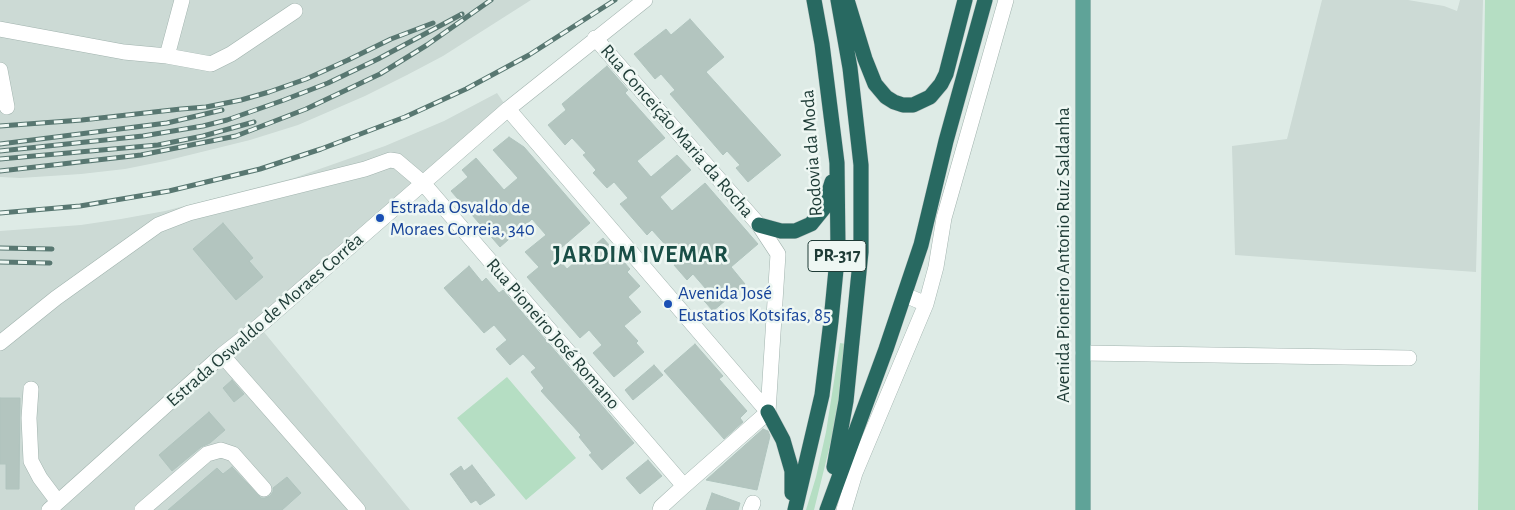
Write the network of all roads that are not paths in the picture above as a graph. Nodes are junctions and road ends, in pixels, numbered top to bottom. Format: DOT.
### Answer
graph roads {
  1 [pos="182,0"];
  2 [pos="646,0"];
  3 [pos="814,0"];
  4 [pos="838,0"];
  5 [pos="848,0"];
  6 [pos="985,0"];
  7 [pos="1006,0"];
  8 [pos="1083,0"];
  9 [pos="962,3"];
  10 [pos="296,11"];
  11 [pos="0,29"];
  12 [pos="595,38"];
  13 [pos="167,56"];
  14 [pos="0,70"];
  15 [pos="7,107"];
  16 [pos="508,108"];
  17 [pos="837,164"];
  18 [pos="423,182"];
  19 [pos="759,224"];
  20 [pos="905,294"];
  21 [pos="926,304"];
  22 [pos="0,343"];
  23 [pos="1082,353"];
  24 [pos="222,355"];
  25 [pos="1409,358"];
  26 [pos="31,388"];
  27 [pos="768,412"];
  28 [pos="684,486"];
  29 [pos="264,489"];
  30 [pos="53,506"];
  31 [pos="142,510"];
  32 [pos="358,510"];
  33 [pos="660,510"];
  34 [pos="793,510"];
  35 [pos="825,510"];
  36 [pos="844,510"];
  37 [pos="1083,510"];
  1 -- 13 [label="street"];
  2 -- 12 [label="street, Estrada Oswaldo de Moraes Corrêa"];
  3 -- 17 [label="highway, Rodovia da Moda / PR-317"];
  4 -- 35 [label="highway, PR-317"];
  5 -- 9 [label="highway"];
  6 -- 20 [label="highway"];
  7 -- 21 [label="street"];
  8 -- 23 [label="main road, Avenida Pioneiro Antonio Ruiz Saldanha"];
  10 -- 13 [label="street"];
  11 -- 13 [label="street"];
  12 -- 16 [label="street, Estrada Oswaldo de Moraes Corrêa"];
  12 -- 19 [label="street, Rua Conceição Maria da Rocha"];
  14 -- 15 [label="street"];
  16 -- 18 [label="street, Estrada Oswaldo de Moraes Corrêa"];
  16 -- 27 [label="street"];
  17 -- 19 [label="highway"];
  17 -- 34 [label="highway, Rodovia da Moda / PR-317"];
  18 -- 22 [label="street, Rua Pioneiro José Romano"];
  18 -- 24 [label="street, Estrada Oswaldo de Moraes Corrêa"];
  18 -- 28 [label="street, Rua Pioneiro José Romano"];
  19 -- 27 [label="street, Rua Conceição Maria da Rocha"];
  20 -- 21 [label="street"];
  20 -- 35 [label="highway"];
  21 -- 36 [label="street"];
  23 -- 25 [label="street"];
  23 -- 37 [label="main road, Avenida Pioneiro Antonio Ruiz Saldanha"];
  24 -- 30 [label="street, Estrada Oswaldo de Moraes Corrêa"];
  24 -- 32 [label="street"];
  26 -- 30 [label="street"];
  27 -- 28 [label="street"];
  27 -- 34 [label="highway"];
  28 -- 33 [label="street"];
  29 -- 31 [label="street"];
}
